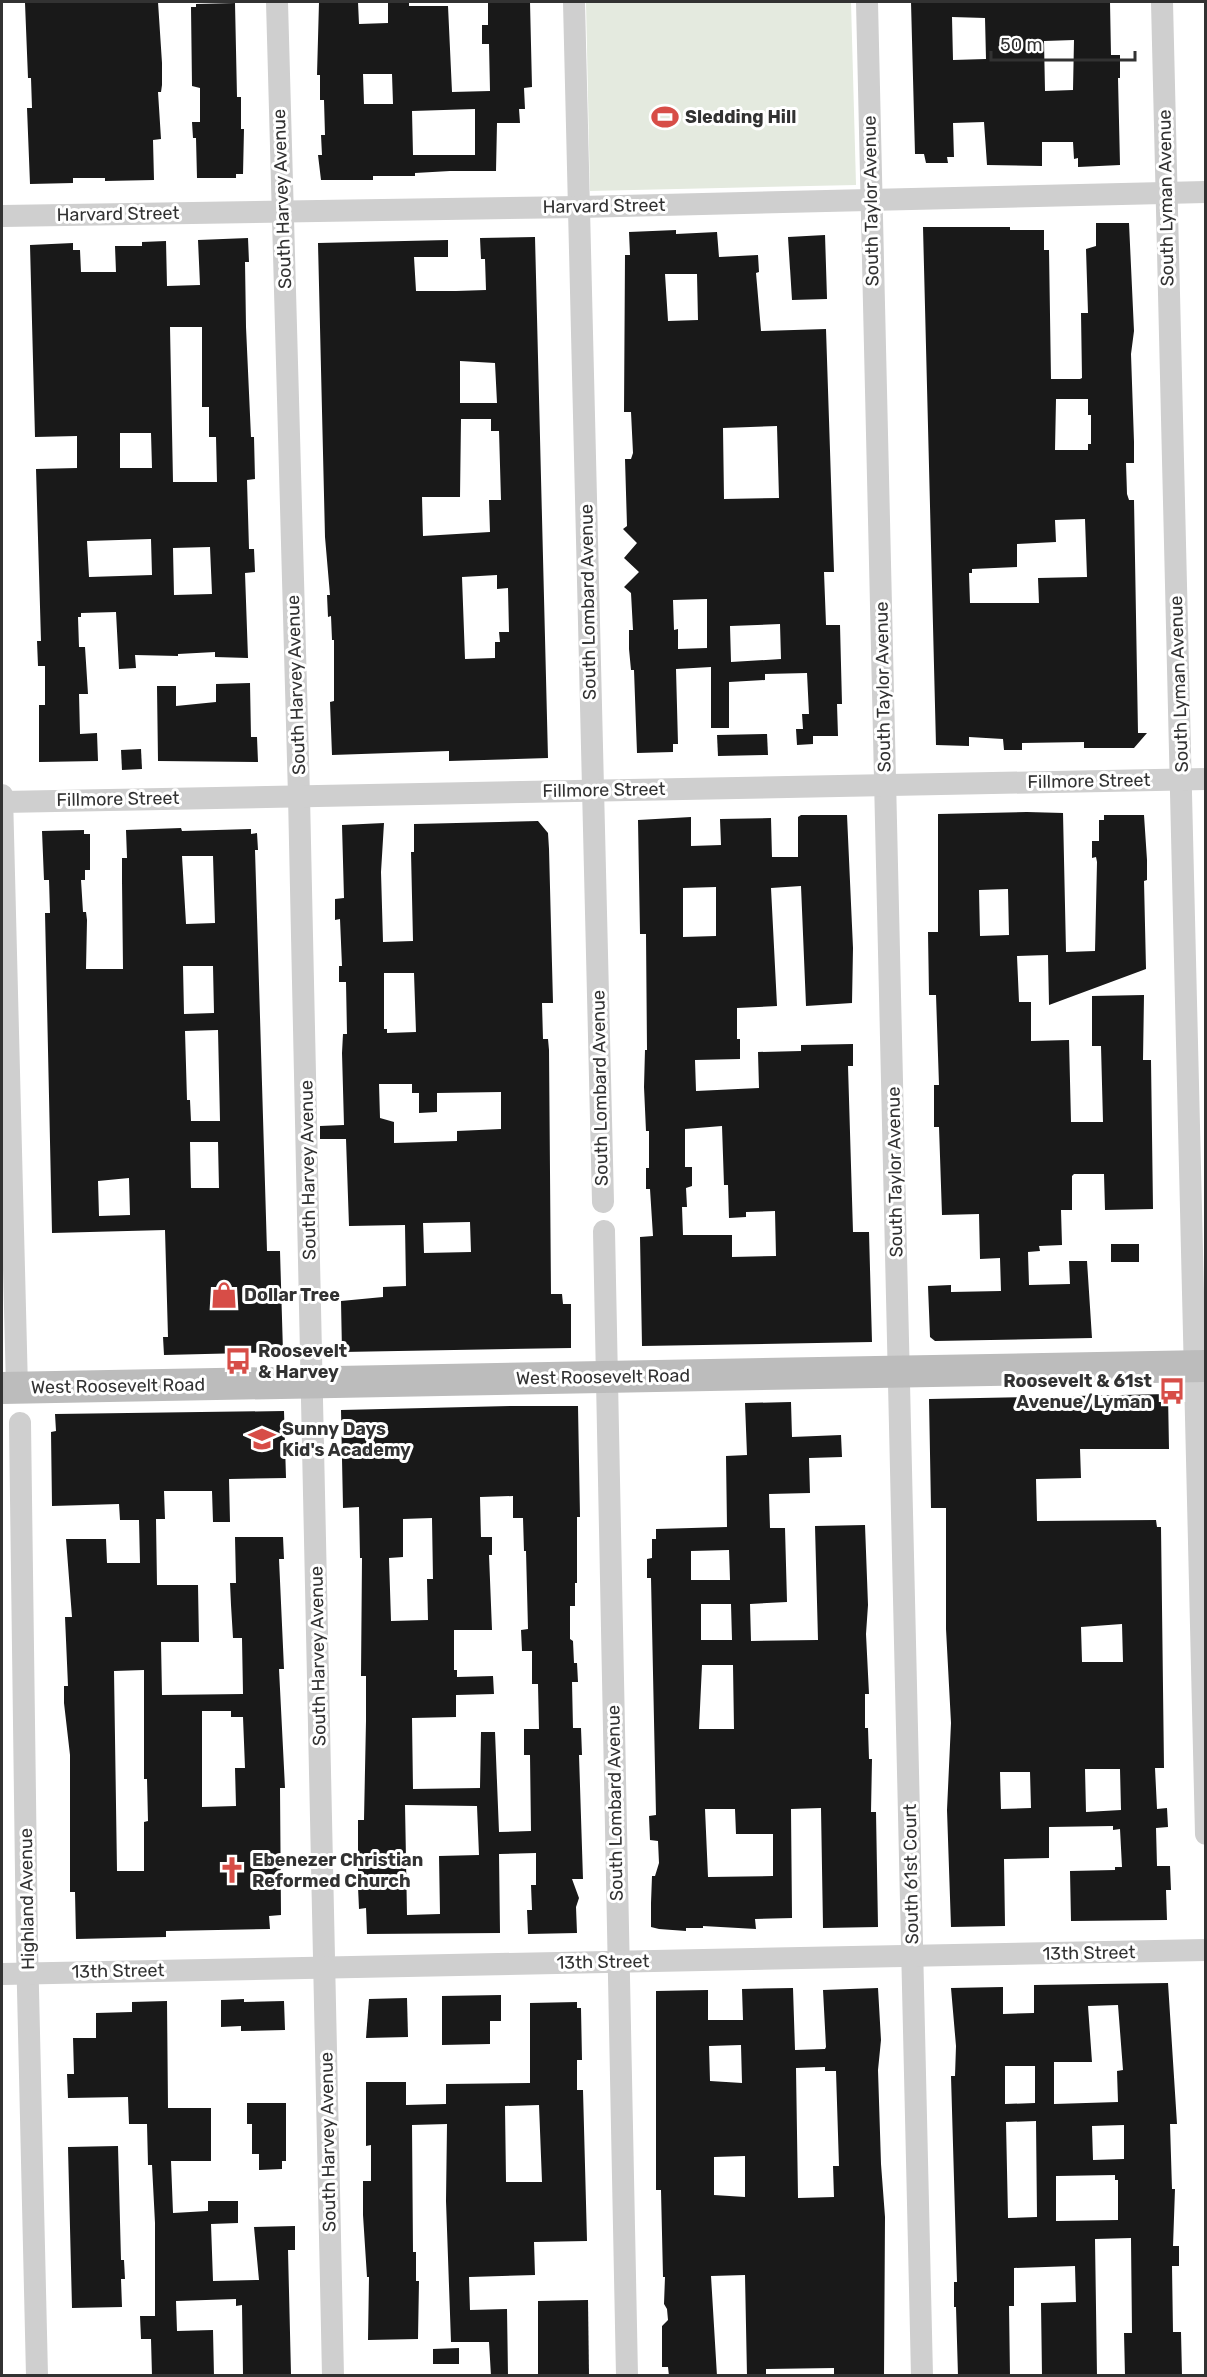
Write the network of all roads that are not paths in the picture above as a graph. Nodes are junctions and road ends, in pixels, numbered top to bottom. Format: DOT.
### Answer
graph roads {
  1 [pos="277,2"];
  2 [pos="573,2"];
  3 [pos="867,2"];
  4 [pos="1162,2"];
  5 [pos="1206,192"];
  6 [pos="1166,193"];
  7 [pos="871,200"];
  8 [pos="579,207"];
  9 [pos="282,211"];
  10 [pos="2,216"];
  11 [pos="1206,778"];
  12 [pos="1181,779"];
  13 [pos="886,785"];
  14 [pos="593,790"];
  15 [pos="2,795"];
  16 [pos="299,796"];
  17 [pos="2,802"];
  18 [pos="603,1202"];
  19 [pos="604,1231"];
  20 [pos="1201,1367"];
  21 [pos="900,1372"];
  22 [pos="607,1377"];
  23 [pos="313,1382"];
  24 [pos="9,1388"];
  25 [pos="20,1423"];
  26 [pos="1206,1834"];
  27 [pos="1206,1950"];
  28 [pos="913,1956"];
  29 [pos="618,1962"];
  30 [pos="325,1967"];
  31 [pos="28,1973"];
  32 [pos="2,1974"];
  33 [pos="37,2376"];
  34 [pos="333,2376"];
  35 [pos="627,2376"];
  36 [pos="922,2376"];
  1 -- 9 [label="street, South Harvey Avenue"];
  2 -- 8 [label="street, South Lombard Avenue"];
  3 -- 7 [label="street, South Taylor Avenue"];
  4 -- 6 [label="street, South Lyman Avenue"];
  5 -- 6 [label="street, Harvard Street"];
  6 -- 7 [label="street, Harvard Street"];
  6 -- 12 [label="street, South Lyman Avenue"];
  7 -- 8 [label="street, Harvard Street"];
  7 -- 13 [label="street, South Taylor Avenue"];
  8 -- 9 [label="street, Harvard Street"];
  8 -- 14 [label="street, South Lombard Avenue"];
  9 -- 10 [label="street, Harvard Street"];
  9 -- 16 [label="street, South Harvey Avenue"];
  11 -- 12 [label="street, Fillmore Street"];
  12 -- 13 [label="street, Fillmore Street"];
  12 -- 20 [label="street, South Lyman Avenue"];
  13 -- 14 [label="street, Fillmore Street"];
  13 -- 21 [label="street, South Taylor Avenue"];
  14 -- 16 [label="street, Fillmore Street"];
  14 -- 18 [label="street, South Lombard Avenue"];
  15 -- 17 [label="street"];
  16 -- 17 [label="street, Fillmore Street"];
  16 -- 23 [label="street, South Harvey Avenue"];
  17 -- 24 [label="street"];
  19 -- 22 [label="street, South Lombard Avenue"];
  20 -- 21 [label="main road, West Roosevelt Road"];
  20 -- 26 [label="street, South Lyman Avenue"];
  21 -- 22 [label="main road, West Roosevelt Road"];
  21 -- 28 [label="street, South 61st Court"];
  22 -- 23 [label="main road, West Roosevelt Road"];
  22 -- 29 [label="street, South Lombard Avenue"];
  23 -- 24 [label="main road, West Roosevelt Road"];
  23 -- 30 [label="street, South Harvey Avenue"];
  25 -- 31 [label="street, Highland Avenue"];
  27 -- 28 [label="street, 13th Street"];
  28 -- 29 [label="street, 13th Street"];
  28 -- 36 [label="street, South 61st Court"];
  29 -- 30 [label="street, 13th Street"];
  29 -- 35 [label="street, South Lombard Avenue"];
  30 -- 31 [label="street, 13th Street"];
  30 -- 34 [label="street, South Harvey Avenue"];
  31 -- 32 [label="street, 13th Street"];
  31 -- 33 [label="street, Highland Avenue"];
}
